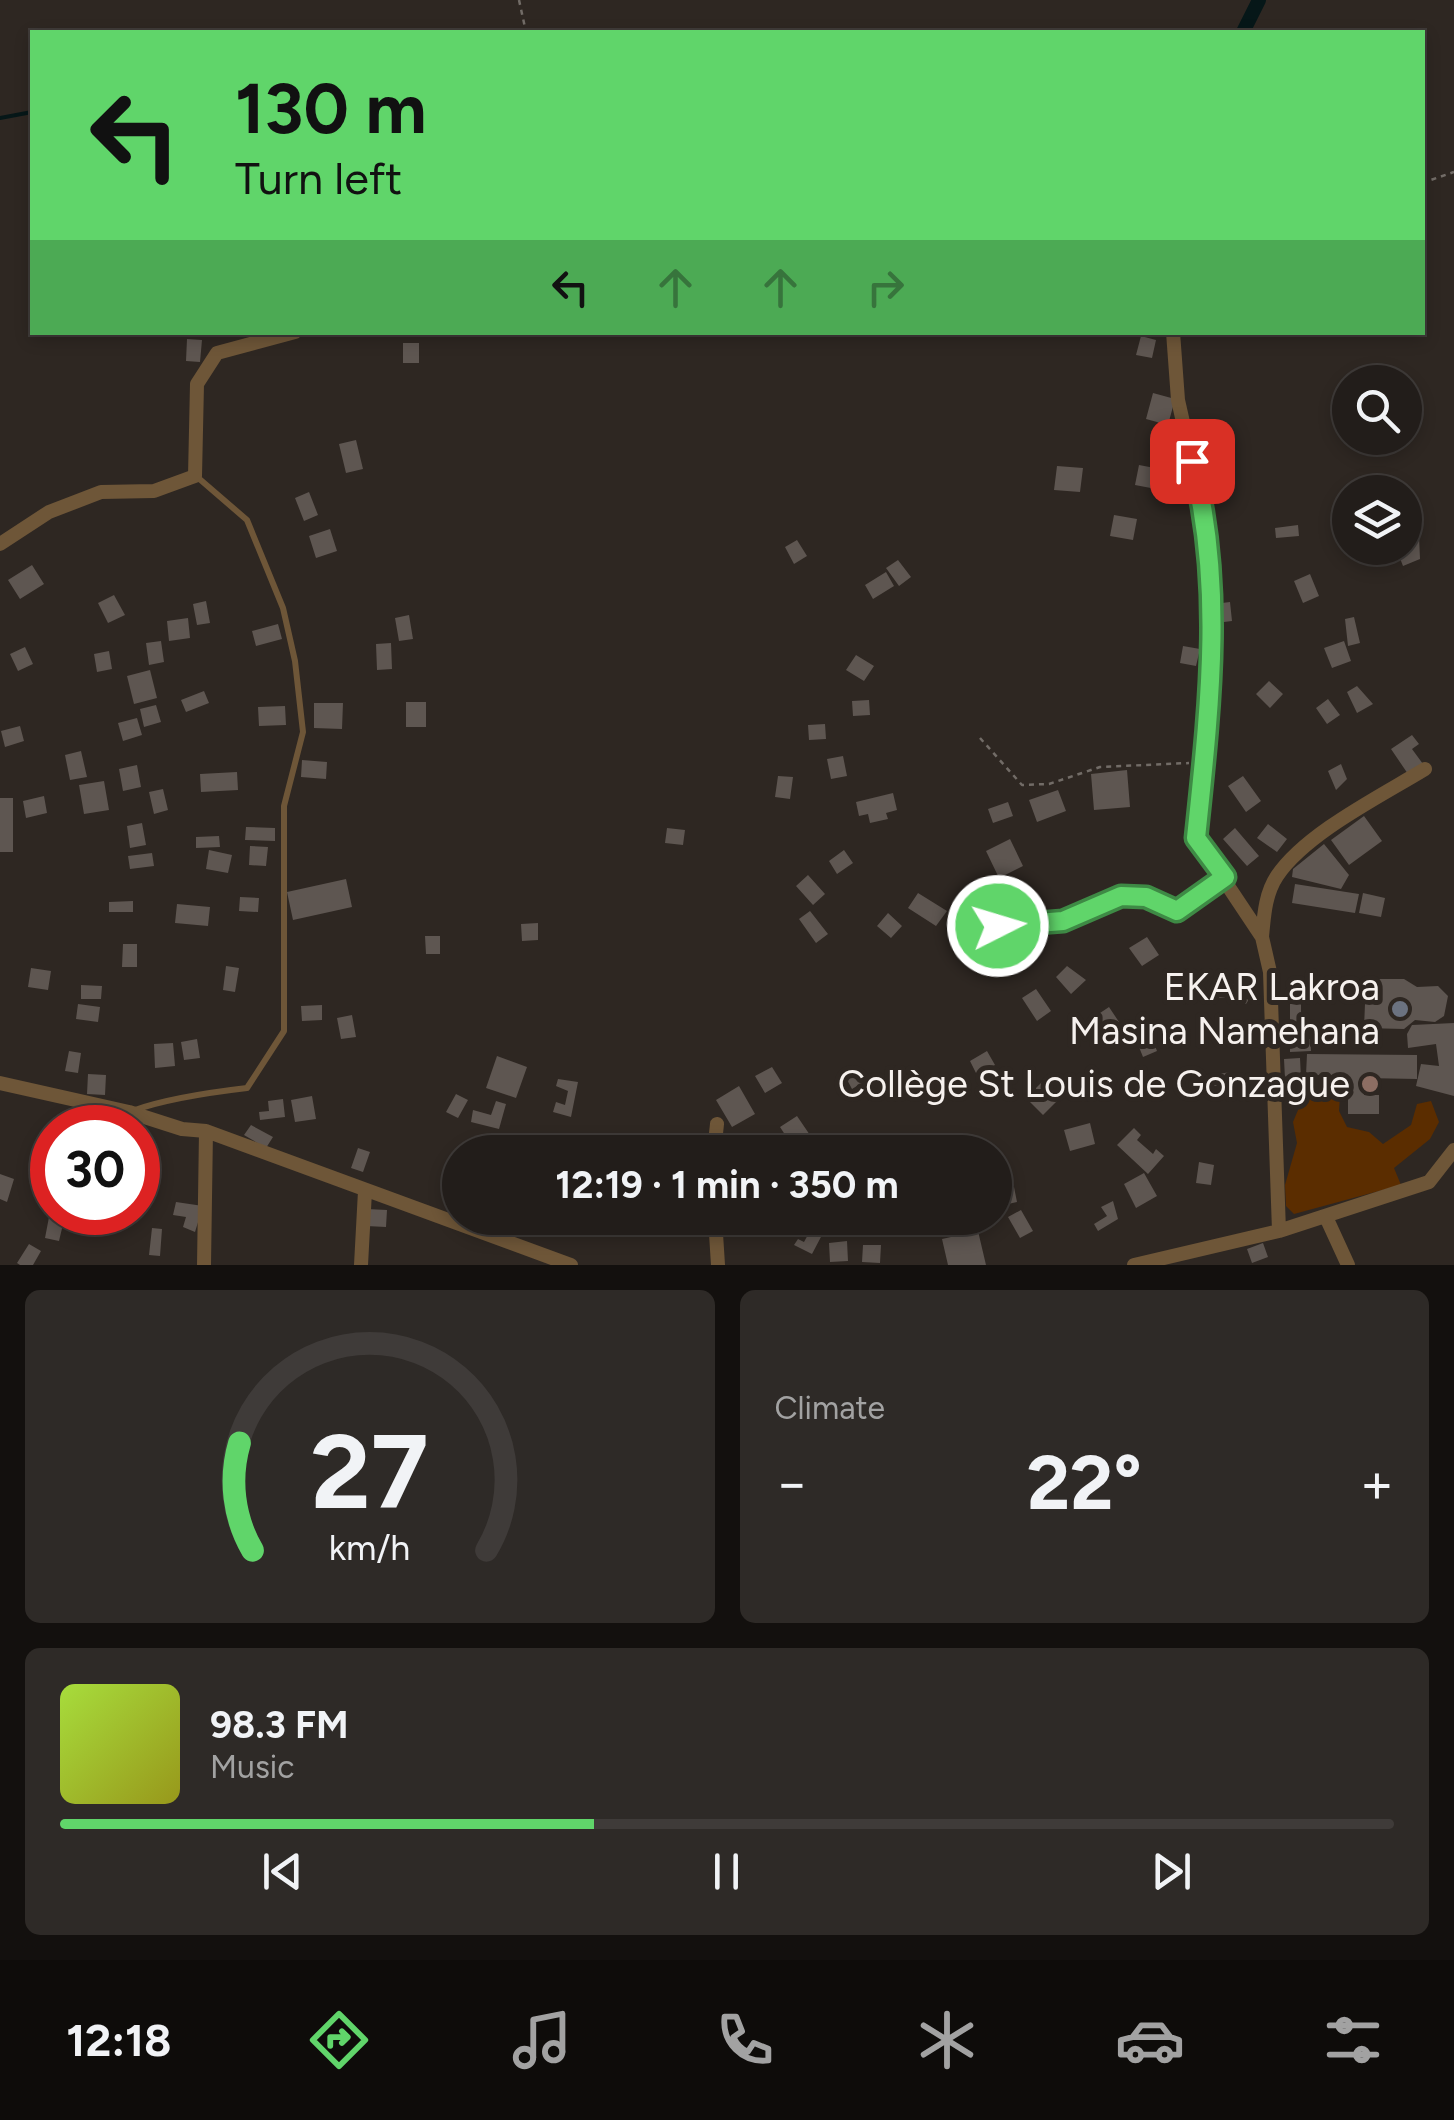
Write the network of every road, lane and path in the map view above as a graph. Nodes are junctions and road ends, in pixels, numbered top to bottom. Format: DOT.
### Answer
graph roads {
  1 [pos="519,0"];
  2 [pos="526,30"];
  3 [pos="1454,172"];
  4 [pos="1425,182"];
  5 [pos="284,335"];
  6 [pos="1174,335"];
  7 [pos="195,476"];
  8 [pos="0,544"];
  9 [pos="980,738"];
  10 [pos="1204,766"];
  11 [pos="1424,770"];
  12 [pos="1225,877"];
  13 [pos="974,896"];
  14 [pos="1262,937"];
  15 [pos="0,1083"];
  16 [pos="97,1105"];
  17 [pos="148,1105"];
  18 [pos="160,1122"];
  19 [pos="717,1124"];
  20 [pos="206,1131"];
  21 [pos="716,1135"];
  22 [pos="1454,1150"];
  23 [pos="365,1191"];
  24 [pos="1326,1217"];
  25 [pos="1279,1231"];
  26 [pos="715,1235"];
  27 [pos="1186,1260"];
  28 [pos="204,1265"];
  29 [pos="361,1265"];
  30 [pos="571,1265"];
  31 [pos="718,1265"];
  32 [pos="1134,1265"];
  33 [pos="1348,1265"];
  1 -- 2 [label="path"];
  3 -- 4 [label="path"];
  5 -- 7 [label="street"];
  6 -- 10 [label="street"];
  7 -- 8 [label="street"];
  7 -- 17 [label="lane"];
  9 -- 10 [label="path"];
  10 -- 12 [label="street"];
  11 -- 14 [label="street"];
  12 -- 13 [label="street"];
  12 -- 14 [label="street"];
  14 -- 25 [label="street"];
  15 -- 16 [label="street"];
  18 -- 20 [label="street"];
  19 -- 21 [label="street"];
  20 -- 23 [label="street"];
  20 -- 28 [label="street"];
  22 -- 24 [label="street"];
  23 -- 29 [label="street"];
  23 -- 30 [label="street"];
  24 -- 25 [label="street"];
  24 -- 33 [label="street"];
  25 -- 27 [label="street"];
  26 -- 31 [label="street"];
  27 -- 32 [label="street"];
}
